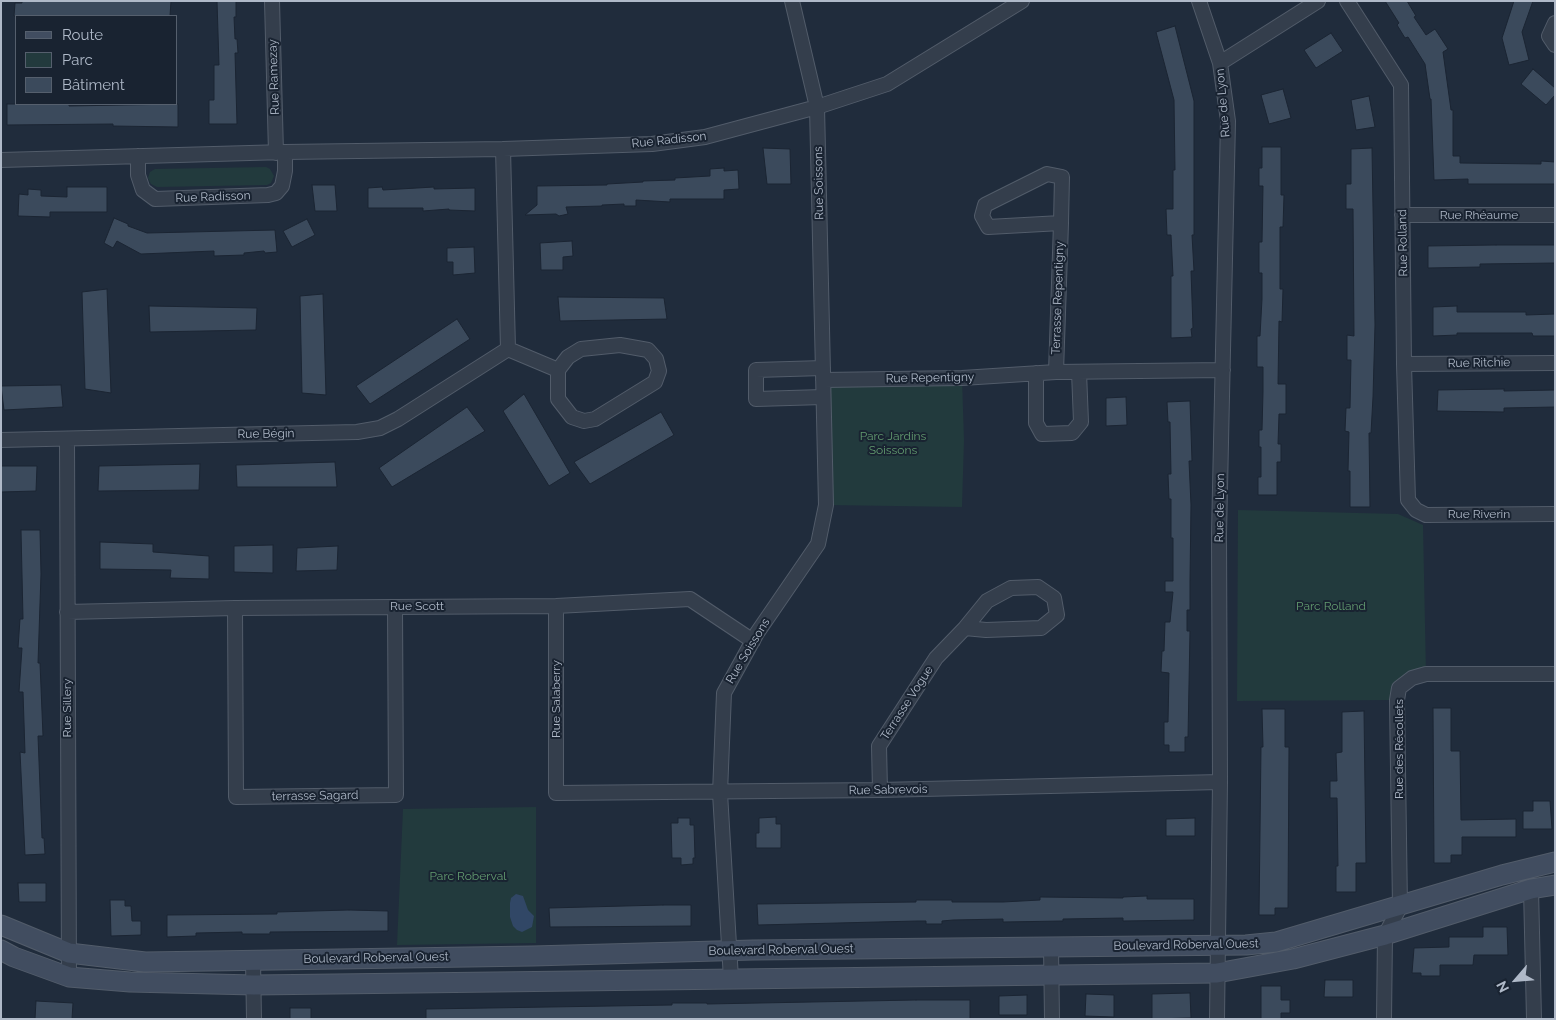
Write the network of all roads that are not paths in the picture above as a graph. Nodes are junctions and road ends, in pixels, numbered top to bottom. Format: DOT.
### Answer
graph roads {
  1 [pos="272,1"];
  2 [pos="792,1"];
  3 [pos="1022,1"];
  4 [pos="1199,1"];
  5 [pos="1318,1"];
  6 [pos="1347,1"];
  7 [pos="1008,5"];
  8 [pos="1555,23"];
  9 [pos="1555,45"];
  10 [pos="1220,64"];
  11 [pos="817,107"];
  12 [pos="503,149"];
  13 [pos="280,152"];
  14 [pos="138,156"];
  15 [pos="1,160"];
  16 [pos="1402,215"];
  17 [pos="1555,215"];
  18 [pos="1061,223"];
  19 [pos="508,349"];
  20 [pos="1555,363"];
  21 [pos="1404,364"];
  22 [pos="558,370"];
  23 [pos="1222,370"];
  24 [pos="1056,372"];
  25 [pos="1079,372"];
  26 [pos="1036,373"];
  27 [pos="823,374"];
  28 [pos="823,397"];
  29 [pos="67,439"];
  30 [pos="1,440"];
  31 [pos="1408,500"];
  32 [pos="1555,514"];
  33 [pos="556,606"];
  34 [pos="395,607"];
  35 [pos="235,608"];
  36 [pos="67,612"];
  37 [pos="964,628"];
  38 [pos="753,641"];
  39 [pos="1555,674"];
  40 [pos="1220,782"];
  41 [pos="880,790"];
  42 [pos="720,792"];
  43 [pos="556,793"];
  44 [pos="1555,862"];
  45 [pos="1555,885"];
  46 [pos="1531,889"];
  47 [pos="1400,907"];
  48 [pos="1,925"];
  49 [pos="1386,935"];
  50 [pos="1052,946"];
  51 [pos="1218,946"];
  52 [pos="1,950"];
  53 [pos="730,950"];
  54 [pos="69,952"];
  55 [pos="253,960"];
  56 [pos="1217,973"];
  57 [pos="1051,975"];
  58 [pos="69,977"];
  59 [pos="731,979"];
  60 [pos="254,985"];
  61 [pos="254,1019"];
  62 [pos="1052,1019"];
  63 [pos="1217,1019"];
  64 [pos="1384,1019"];
  65 [pos="1534,1019"];
  1 -- 13 [label="street, Rue Ramezay"];
  2 -- 11 [label="street, Rue Soissons"];
  3 -- 7 [label="street, Rue Radisson"];
  4 -- 10 [label="street, Rue de Lyon"];
  5 -- 10 [label="street"];
  6 -- 16 [label="street, Rue Rolland"];
  7 -- 11 [label="street, Rue Radisson"];
  8 -- 9 [label="street"];
  10 -- 23 [label="street, Rue de Lyon"];
  11 -- 12 [label="street, Rue Radisson"];
  11 -- 27 [label="street, Rue Soissons"];
  12 -- 13 [label="street, Rue Radisson"];
  12 -- 19 [label="street"];
  13 -- 14 [label="street, Rue Radisson"];
  13 -- 14 [label="street, Rue Radisson"];
  14 -- 15 [label="street, Rue Radisson"];
  16 -- 17 [label="street, Rue Rhéaume"];
  16 -- 21 [label="street, Rue Rolland"];
  18 -- 18 [label="street, Terrasse Repentigny"];
  18 -- 24 [label="street, Terrasse Repentigny"];
  19 -- 22 [label="street"];
  19 -- 29 [label="street, Rue Bégin"];
  20 -- 21 [label="street, Rue Ritchie"];
  21 -- 31 [label="street, Rue Rolland"];
  22 -- 22 [label="street"];
  23 -- 25 [label="street, Rue Repentigny"];
  23 -- 40 [label="street, Rue de Lyon"];
  24 -- 25 [label="street, Rue Repentigny"];
  24 -- 26 [label="street, Rue Repentigny"];
  25 -- 26 [label="street"];
  26 -- 27 [label="street, Rue Repentigny"];
  27 -- 28 [label="street, Rue Soissons"];
  27 -- 28 [label="street"];
  28 -- 38 [label="street, Rue Soissons"];
  29 -- 30 [label="street, Rue Bégin"];
  29 -- 36 [label="street, Rue Sillery"];
  31 -- 32 [label="street, Rue Riverin"];
  33 -- 34 [label="street, Rue Scott"];
  33 -- 38 [label="street, Rue Scott"];
  33 -- 43 [label="street, Rue Salaberry"];
  34 -- 35 [label="street, Rue Scott"];
  34 -- 35 [label="street, terrasse Sagard"];
  35 -- 36 [label="street, Rue Scott"];
  36 -- 54 [label="street, Rue Sillery"];
  37 -- 37 [label="street, Terrasse Vogue"];
  37 -- 41 [label="street, Terrasse Vogue"];
  38 -- 42 [label="street, Rue Soissons"];
  39 -- 47 [label="street, Rue des Récollets"];
  40 -- 41 [label="street, Rue Sabrevois"];
  40 -- 51 [label="street, Rue de Lyon"];
  41 -- 42 [label="street, Rue Sabrevois"];
  42 -- 43 [label="street, Rue Sabrevois"];
  42 -- 53 [label="street, Rue Soissons"];
  44 -- 47 [label="street, Boulevard Roberval Ouest"];
  45 -- 46 [label="street, Boulevard Roberval Ouest"];
  46 -- 49 [label="street, Boulevard Roberval Ouest"];
  46 -- 65 [label="street"];
  47 -- 49 [label="street, Rue des Récollets"];
  47 -- 51 [label="street, Boulevard Roberval Ouest"];
  48 -- 54 [label="street, Boulevard Roberval Ouest"];
  49 -- 56 [label="street, Boulevard Roberval Ouest"];
  49 -- 64 [label="street"];
  50 -- 51 [label="street, Boulevard Roberval Ouest"];
  50 -- 53 [label="street, Boulevard Roberval Ouest"];
  50 -- 57 [label="street"];
  51 -- 56 [label="street, Rue de Lyon"];
  52 -- 58 [label="street, Boulevard Roberval Ouest"];
  53 -- 55 [label="street, Boulevard Roberval Ouest"];
  53 -- 59 [label="street, Rue Soissons"];
  54 -- 55 [label="street, Boulevard Roberval Ouest"];
  54 -- 58 [label="street, Rue Sillery"];
  55 -- 60 [label="street"];
  56 -- 57 [label="street, Boulevard Roberval Ouest"];
  56 -- 63 [label="street, Rue de Lyon"];
  57 -- 59 [label="street, Boulevard Roberval Ouest"];
  57 -- 62 [label="street"];
  58 -- 60 [label="street, Boulevard Roberval Ouest"];
  59 -- 60 [label="street, Boulevard Roberval Ouest"];
  60 -- 61 [label="street"];
}
